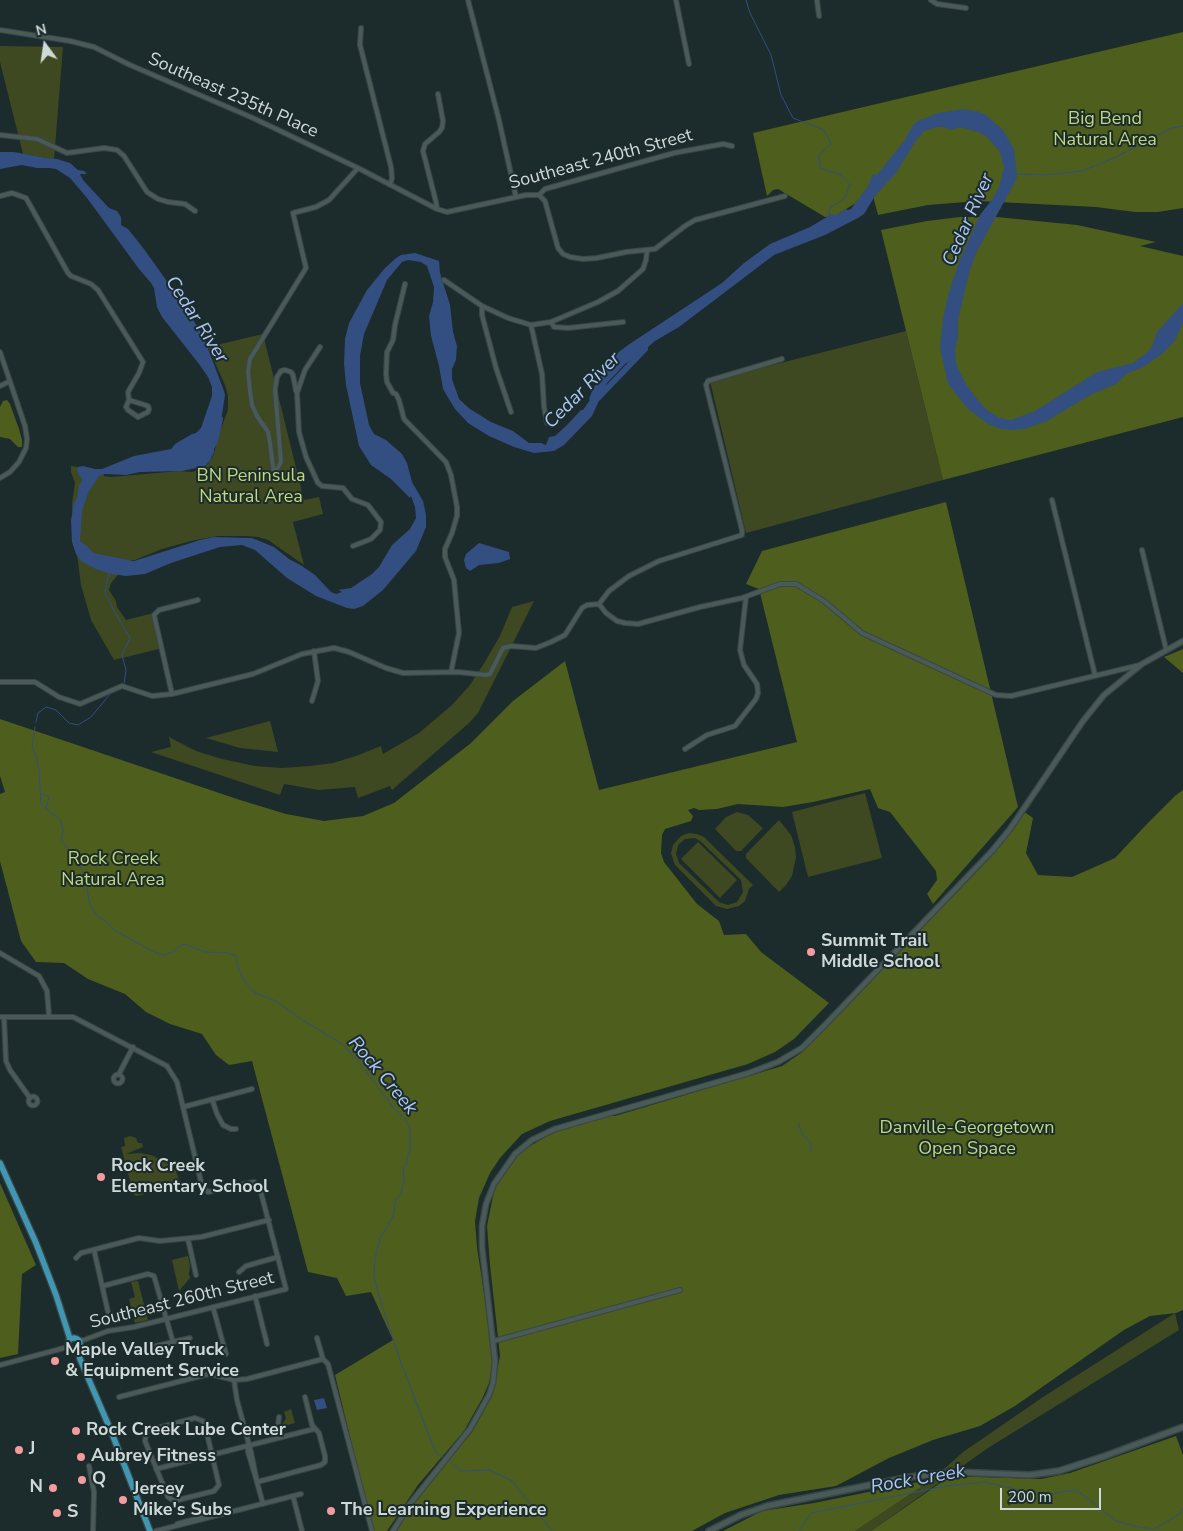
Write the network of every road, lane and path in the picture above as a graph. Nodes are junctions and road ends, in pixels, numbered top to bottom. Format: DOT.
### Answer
graph roads {
  1 [pos="468,0"];
  2 [pos="676,0"];
  3 [pos="817,0"];
  4 [pos="931,0"];
  5 [pos="966,8"];
  6 [pos="819,16"];
  7 [pos="361,28"];
  8 [pos="0,30"];
  9 [pos="689,64"];
  10 [pos="438,94"];
  11 [pos="0,135"];
  12 [pos="732,146"];
  13 [pos="358,168"];
  14 [pos="390,184"];
  15 [pos="539,195"];
  16 [pos="0,196"];
  17 [pos="785,196"];
  18 [pos="516,197"];
  19 [pos="437,209"];
  20 [pos="195,211"];
  21 [pos="447,212"];
  22 [pos="647,251"];
  23 [pos="444,280"];
  24 [pos="405,284"];
  25 [pos="482,306"];
  26 [pos="551,322"];
  27 [pos="623,322"];
  28 [pos="531,325"];
  29 [pos="320,347"];
  30 [pos="0,352"];
  31 [pos="782,359"];
  32 [pos="10,381"];
  33 [pos="0,386"];
  34 [pos="297,393"];
  35 [pos="129,400"];
  36 [pos="511,412"];
  37 [pos="547,423"];
  38 [pos="0,478"];
  39 [pos="1052,500"];
  40 [pos="353,546"];
  41 [pos="1142,550"];
  42 [pos="746,597"];
  43 [pos="198,600"];
  44 [pos="599,604"];
  45 [pos="1183,641"];
  46 [pos="1166,649"];
  47 [pos="314,651"];
  48 [pos="1142,664"];
  49 [pos="451,672"];
  50 [pos="1095,675"];
  51 [pos="0,682"];
  52 [pos="172,694"];
  53 [pos="312,701"];
  54 [pos="685,749"];
  55 [pos="0,953"];
  56 [pos="49,1016"];
  57 [pos="2,1017"];
  58 [pos="133,1047"];
  59 [pos="119,1074"];
  60 [pos="252,1089"];
  61 [pos="30,1098"];
  62 [pos="212,1099"];
  63 [pos="183,1107"];
  64 [pos="236,1129"];
  65 [pos="0,1163"];
  66 [pos="269,1220"];
  67 [pos="188,1239"];
  68 [pos="94,1250"];
  69 [pos="278,1257"];
  70 [pos="76,1258"];
  71 [pos="239,1272"];
  72 [pos="196,1275"];
  73 [pos="103,1286"];
  74 [pos="680,1290"];
  75 [pos="255,1296"];
  76 [pos="213,1307"];
  77 [pos="108,1312"];
  78 [pos="167,1319"];
  79 [pos="190,1338"];
  80 [pos="317,1338"];
  81 [pos="494,1341"];
  82 [pos="173,1342"];
  83 [pos="74,1344"];
  84 [pos="267,1344"];
  85 [pos="156,1346"];
  86 [pos="226,1354"];
  87 [pos="323,1359"];
  88 [pos="0,1365"];
  89 [pos="234,1380"];
  90 [pos="119,1397"];
  91 [pos="305,1397"];
  92 [pos="279,1417"];
  93 [pos="1183,1426"];
  94 [pos="314,1429"];
  95 [pos="281,1437"];
  96 [pos="248,1446"];
  97 [pos="213,1455"];
  98 [pos="89,1466"];
  99 [pos="156,1469"];
  100 [pos="257,1482"];
  101 [pos="301,1494"];
  102 [pos="293,1496"];
  103 [pos="263,1504"];
  104 [pos="93,1531"];
  105 [pos="150,1531"];
  106 [pos="156,1531"];
  107 [pos="302,1531"];
  108 [pos="372,1531"];
  109 [pos="393,1531"];
  110 [pos="709,1531"];
  1 -- 18 [label="street"];
  2 -- 9 [label="street"];
  3 -- 6 [label="street"];
  4 -- 5 [label="street"];
  7 -- 14 [label="street"];
  8 -- 13 [label="street, Southeast 235th Place"];
  10 -- 19 [label="street"];
  11 -- 20 [label="street"];
  12 -- 15 [label="street, Southeast 240th Street"];
  13 -- 14 [label="street, Southeast 235th Place"];
  13 -- 34 [label="street"];
  14 -- 19 [label="street, Southeast 235th Place"];
  15 -- 18 [label="street, Southeast 240th Street"];
  15 -- 22 [label="street"];
  16 -- 35 [label="street"];
  17 -- 22 [label="street"];
  18 -- 21 [label="street, Southeast 240th Street"];
  19 -- 21 [label="street, Southeast 235th Place"];
  22 -- 26 [label="street"];
  23 -- 25 [label="street"];
  24 -- 49 [label="street"];
  25 -- 28 [label="street"];
  25 -- 36 [label="street"];
  26 -- 27 [label="street"];
  26 -- 28 [label="street"];
  28 -- 37 [label="street"];
  29 -- 34 [label="street"];
  30 -- 32 [label="street"];
  31 -- 44 [label="street"];
  32 -- 33 [label="street"];
  32 -- 38 [label="street"];
  34 -- 40 [label="street"];
  35 -- 35 [label="street"];
  39 -- 50 [label="street"];
  41 -- 46 [label="street"];
  42 -- 44 [label="street"];
  42 -- 50 [label="street"];
  42 -- 54 [label="street"];
  43 -- 52 [label="street"];
  44 -- 49 [label="street"];
  45 -- 46 [label="street"];
  46 -- 48 [label="street"];
  47 -- 49 [label="street"];
  47 -- 52 [label="street"];
  47 -- 53 [label="street"];
  48 -- 50 [label="street"];
  48 -- 81 [label="street"];
  51 -- 52 [label="street"];
  55 -- 56 [label="street"];
  56 -- 57 [label="street"];
  56 -- 58 [label="street"];
  57 -- 61 [label="street"];
  58 -- 59 [label="street"];
  58 -- 63 [label="street"];
  60 -- 62 [label="street"];
  62 -- 63 [label="street"];
  62 -- 64 [label="street"];
  63 -- 66 [label="street"];
  65 -- 83 [label="main road"];
  66 -- 67 [label="street"];
  66 -- 69 [label="street"];
  67 -- 68 [label="street"];
  67 -- 72 [label="street"];
  68 -- 70 [label="street"];
  68 -- 73 [label="street"];
  69 -- 71 [label="street"];
  69 -- 75 [label="street, Southeast 260th Street"];
  73 -- 77 [label="street"];
  73 -- 78 [label="street"];
  74 -- 81 [label="street"];
  75 -- 76 [label="street, Southeast 260th Street"];
  75 -- 84 [label="street"];
  76 -- 78 [label="street, Southeast 260th Street"];
  76 -- 86 [label="street"];
  78 -- 82 [label="street"];
  78 -- 83 [label="street, Southeast 260th Street"];
  79 -- 82 [label="street"];
  80 -- 87 [label="street"];
  81 -- 109 [label="street"];
  82 -- 85 [label="street"];
  83 -- 88 [label="street, Southeast 260th Street"];
  83 -- 105 [label="main road"];
  87 -- 89 [label="street"];
  87 -- 108 [label="street"];
  89 -- 90 [label="street"];
  89 -- 96 [label="street"];
  91 -- 94 [label="street"];
  92 -- 95 [label="street"];
  93 -- 110 [label="main road"];
  94 -- 95 [label="street"];
  94 -- 100 [label="street"];
  95 -- 96 [label="street"];
  96 -- 97 [label="street"];
  96 -- 100 [label="street"];
  97 -- 99 [label="street"];
  97 -- 99 [label="street"];
  97 -- 99 [label="street"];
  98 -- 104 [label="street"];
  100 -- 103 [label="street"];
  101 -- 102 [label="street"];
  102 -- 103 [label="street"];
  102 -- 107 [label="street"];
  103 -- 106 [label="street"];
}
